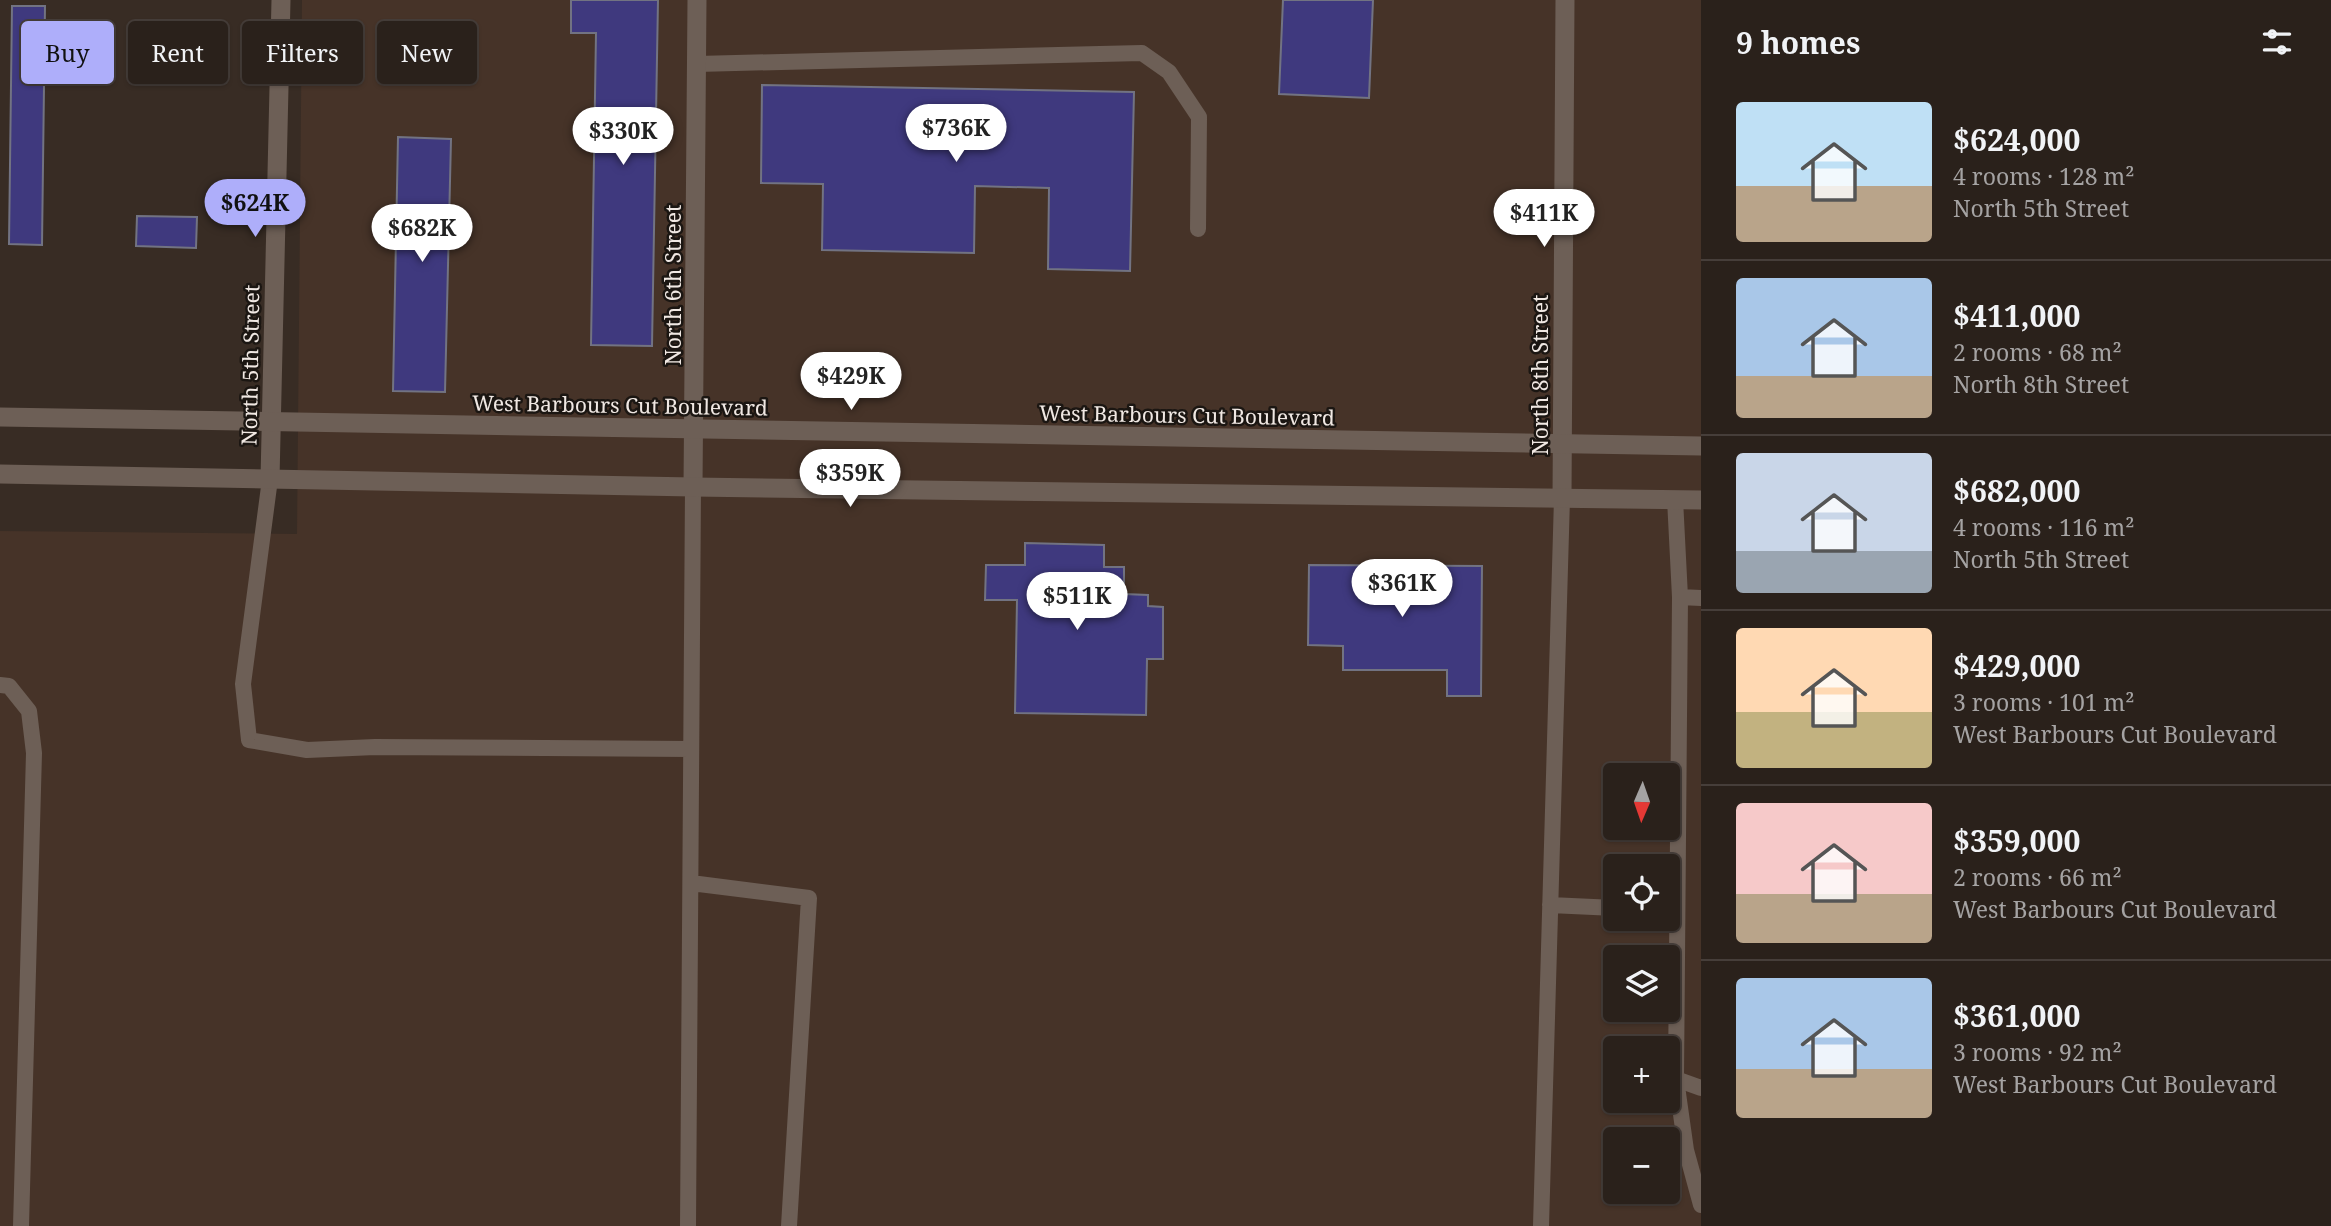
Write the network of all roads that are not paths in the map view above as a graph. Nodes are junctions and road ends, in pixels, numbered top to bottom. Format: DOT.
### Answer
graph roads {
  1 [pos="281,0"];
  2 [pos="697,0"];
  3 [pos="1565,0"];
  4 [pos="697,64"];
  5 [pos="1198,229"];
  6 [pos="0,417"];
  7 [pos="271,422"];
  8 [pos="694,429"];
  9 [pos="1563,445"];
  10 [pos="1701,446"];
  11 [pos="0,474"];
  12 [pos="270,479"];
  13 [pos="693,486"];
  14 [pos="1562,498"];
  15 [pos="1675,499"];
  16 [pos="1701,500"];
  17 [pos="1680,597"];
  18 [pos="1701,598"];
  19 [pos="0,685"];
  20 [pos="691,749"];
  21 [pos="1674,854"];
  22 [pos="691,883"];
  23 [pos="1550,905"];
  24 [pos="1603,907"];
  25 [pos="1673,931"];
  26 [pos="1675,1036"];
  27 [pos="1680,1080"];
  28 [pos="1701,1087"];
  29 [pos="1680,1107"];
  30 [pos="1701,1206"];
  31 [pos="21,1226"];
  32 [pos="688,1226"];
  33 [pos="789,1226"];
  34 [pos="1541,1226"];
  1 -- 7 [label="street, North 5th Street"];
  2 -- 4 [label="street, North 6th Street"];
  3 -- 9 [label="street, North 8th Street"];
  4 -- 5 [label="lane"];
  4 -- 8 [label="street, North 6th Street"];
  6 -- 7 [label="street, West Barbours Cut Boulevard"];
  7 -- 8 [label="street, West Barbours Cut Boulevard"];
  7 -- 12 [label="street, North 5th Street"];
  8 -- 9 [label="street, West Barbours Cut Boulevard"];
  8 -- 13 [label="street, North 6th Street"];
  9 -- 10 [label="street, West Barbours Cut Boulevard"];
  9 -- 14 [label="street, North 8th Street"];
  11 -- 12 [label="street"];
  12 -- 13 [label="street"];
  12 -- 20 [label="lane"];
  13 -- 14 [label="street"];
  13 -- 20 [label="lane"];
  14 -- 15 [label="street"];
  14 -- 23 [label="lane"];
  15 -- 16 [label="street"];
  15 -- 17 [label="lane"];
  17 -- 18 [label="lane"];
  17 -- 21 [label="lane"];
  19 -- 31 [label="lane"];
  20 -- 22 [label="lane"];
  22 -- 32 [label="lane"];
  22 -- 33 [label="lane"];
  23 -- 24 [label="lane"];
  23 -- 34 [label="lane"];
  25 -- 26 [label="lane"];
  27 -- 28 [label="lane"];
  29 -- 30 [label="lane"];
}
